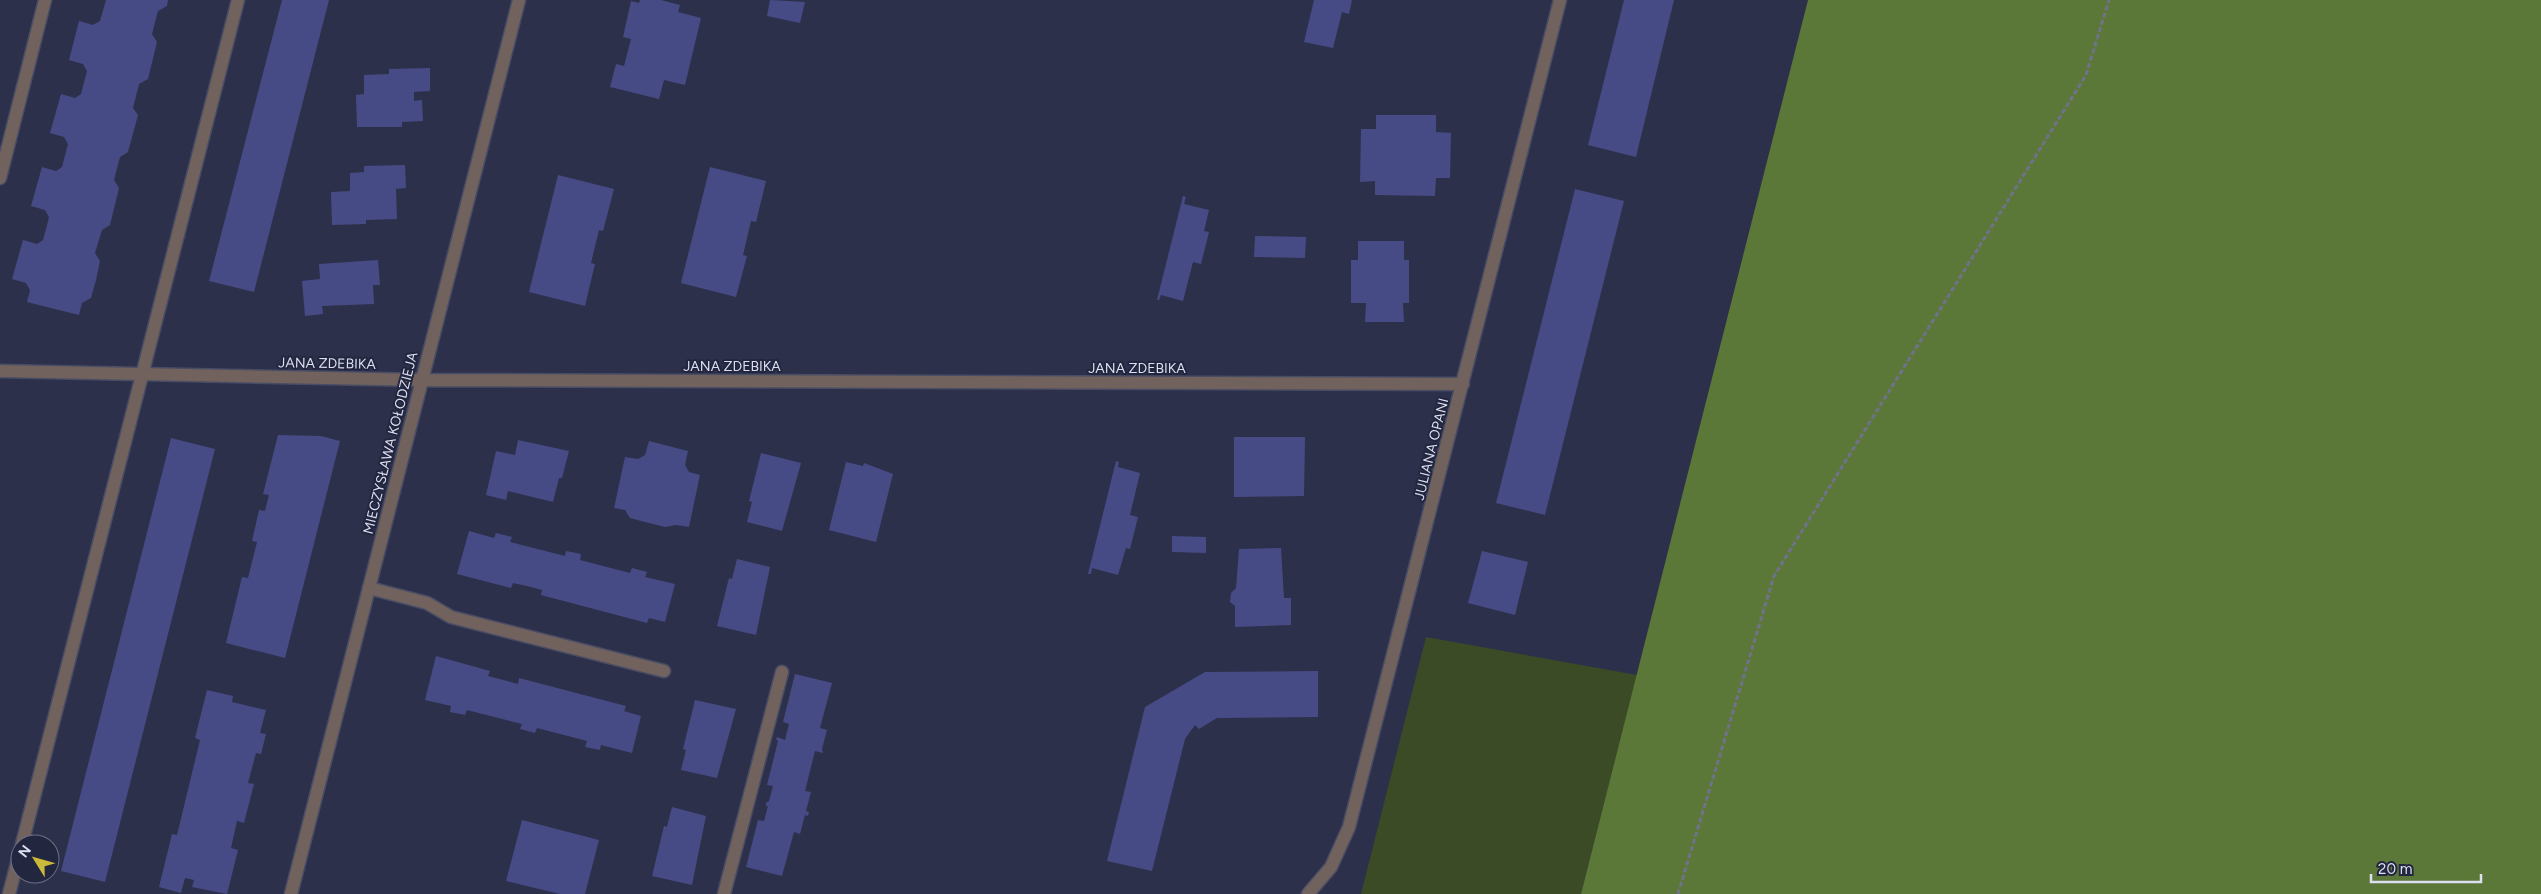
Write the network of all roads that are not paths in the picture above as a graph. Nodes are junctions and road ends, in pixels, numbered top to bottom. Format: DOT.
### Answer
graph roads {
  1 [pos="45,0"];
  2 [pos="238,0"];
  3 [pos="519,0"];
  4 [pos="1560,0"];
  5 [pos="0,178"];
  6 [pos="0,371"];
  7 [pos="143,375"];
  8 [pos="422,380"];
  9 [pos="1463,384"];
  10 [pos="369,588"];
  11 [pos="664,671"];
  12 [pos="782,672"];
  13 [pos="25,834"];
  14 [pos="291,894"];
  15 [pos="724,894"];
  16 [pos="1308,894"];
  1 -- 5 [label="street"];
  2 -- 7 [label="street"];
  3 -- 8 [label="street, MIECZYSŁAWA KOŁODZIEJA"];
  4 -- 9 [label="street, JULIANA OPANI"];
  6 -- 7 [label="street, JANA ZDEBIKA"];
  7 -- 8 [label="street, JANA ZDEBIKA"];
  7 -- 13 [label="street"];
  8 -- 9 [label="street, JANA ZDEBIKA"];
  8 -- 10 [label="street, MIECZYSŁAWA KOŁODZIEJA"];
  9 -- 16 [label="street, JULIANA OPANI"];
  10 -- 11 [label="street"];
  10 -- 14 [label="street, MIECZYSŁAWA KOŁODZIEJA"];
  12 -- 15 [label="street"];
}
